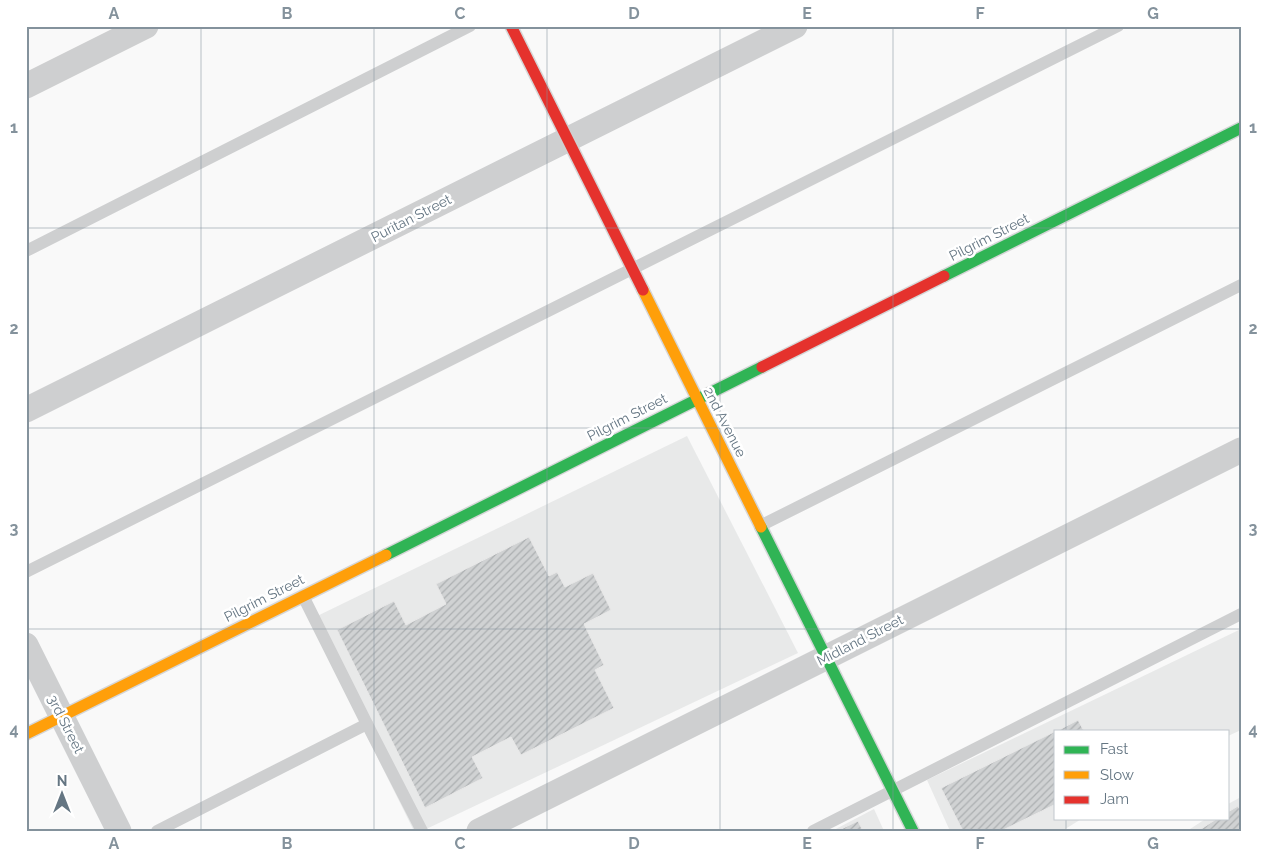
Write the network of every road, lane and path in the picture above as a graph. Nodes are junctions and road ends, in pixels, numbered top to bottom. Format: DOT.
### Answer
graph roads {
  1 [pos="146,26"];
  2 [pos="470,26"];
  3 [pos="510,26"];
  4 [pos="795,26"];
  5 [pos="1118,26"];
  6 [pos="26,86"];
  7 [pos="1241,128"];
  8 [pos="567,140"];
  9 [pos="26,251"];
  10 [pos="631,268"];
  11 [pos="1241,286"];
  12 [pos="696,400"];
  13 [pos="26,410"];
  14 [pos="1241,450"];
  15 [pos="760,526"];
  16 [pos="26,572"];
  17 [pos="303,596"];
  18 [pos="1241,614"];
  19 [pos="26,645"];
  20 [pos="826,658"];
  21 [pos="62,716"];
  22 [pos="367,724"];
  23 [pos="26,734"];
  24 [pos="893,792"];
  25 [pos="119,831"];
  26 [pos="157,831"];
  27 [pos="422,831"];
  28 [pos="479,831"];
  29 [pos="813,831"];
  30 [pos="912,831"];
  1 -- 6 [label="street"];
  2 -- 9 [label="lane"];
  3 -- 8 [label="street, 2nd Avenue"];
  4 -- 8 [label="street, Puritan Street"];
  5 -- 10 [label="lane"];
  7 -- 12 [label="street, Pilgrim Street"];
  8 -- 10 [label="street, 2nd Avenue"];
  8 -- 13 [label="street, Puritan Street"];
  10 -- 12 [label="street, 2nd Avenue"];
  10 -- 16 [label="lane"];
  11 -- 15 [label="lane"];
  12 -- 15 [label="street, 2nd Avenue"];
  12 -- 17 [label="street, Pilgrim Street"];
  14 -- 20 [label="street, Midland Street"];
  15 -- 20 [label="street, 2nd Avenue"];
  17 -- 21 [label="street, Pilgrim Street"];
  17 -- 22 [label="lane"];
  18 -- 24 [label="lane"];
  19 -- 21 [label="street, 3rd Street"];
  20 -- 24 [label="street, 2nd Avenue"];
  20 -- 28 [label="street, Midland Street"];
  21 -- 23 [label="street, Pilgrim Street"];
  21 -- 25 [label="street, 3rd Street"];
  22 -- 26 [label="lane"];
  22 -- 27 [label="lane"];
  24 -- 29 [label="lane"];
  24 -- 30 [label="street, 2nd Avenue"];
}
